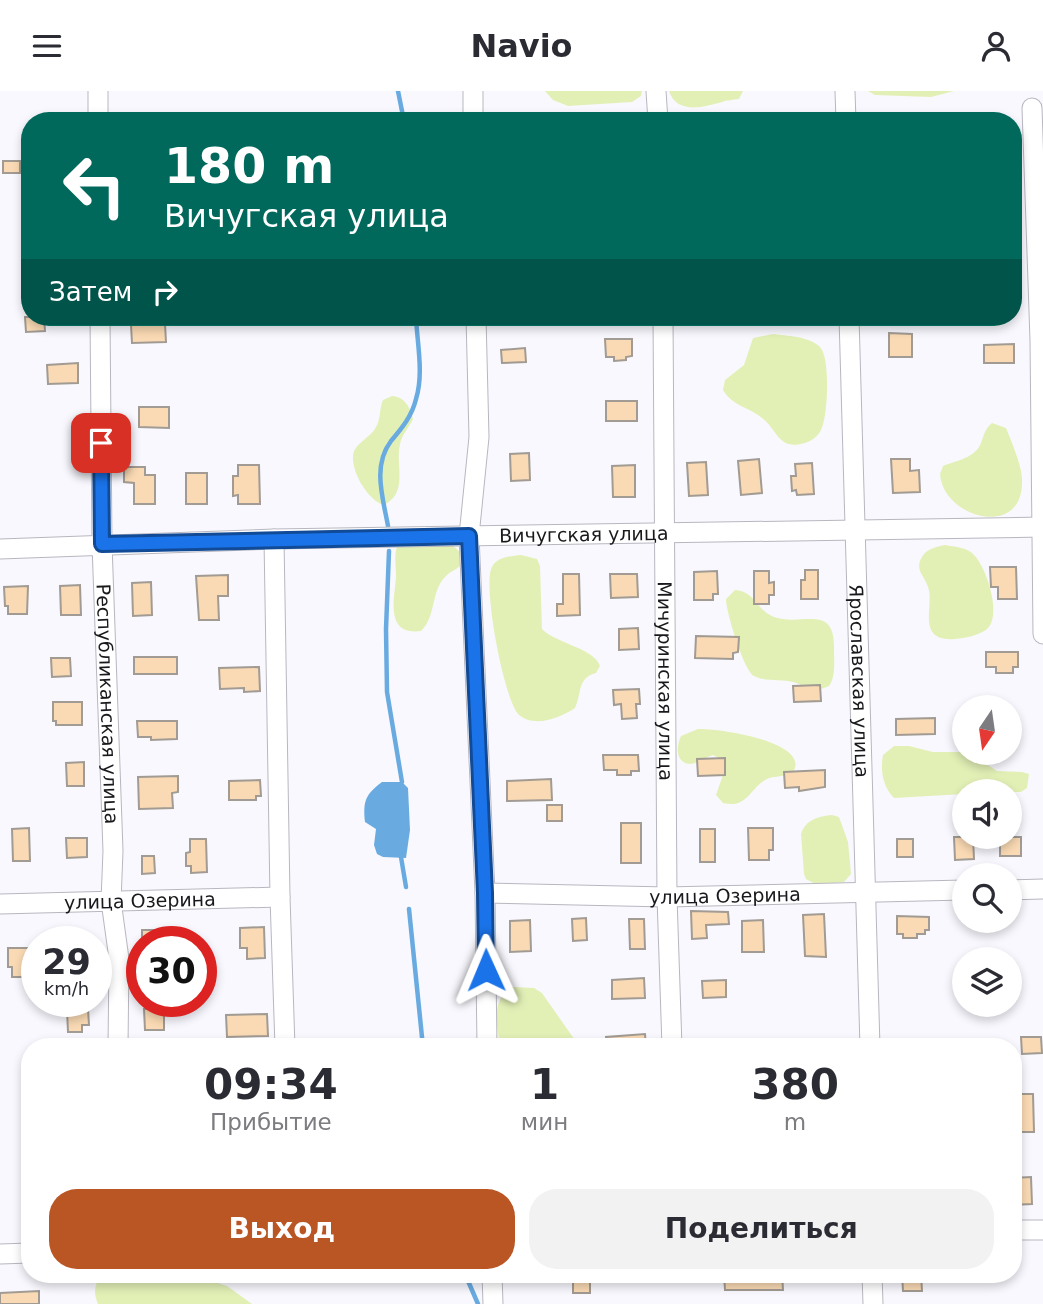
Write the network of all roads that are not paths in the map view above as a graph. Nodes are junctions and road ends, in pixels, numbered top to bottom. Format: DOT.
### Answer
graph roads {
  1 [pos="97,91"];
  2 [pos="473,91"];
  3 [pos="656,91"];
  4 [pos="845,91"];
  5 [pos="1032,108"];
  6 [pos="98,112"];
  7 [pos="473,112"];
  8 [pos="657,112"];
  9 [pos="846,112"];
  10 [pos="100,326"];
  11 [pos="476,326"];
  12 [pos="663,326"];
  13 [pos="849,326"];
  14 [pos="1042,527"];
  15 [pos="853,530"];
  16 [pos="665,533"];
  17 [pos="469,536"];
  18 [pos="274,538"];
  19 [pos="102,544"];
  20 [pos="0,549"];
  21 [pos="1043,634"];
  22 [pos="1043,889"];
  23 [pos="952,890"];
  24 [pos="1022,890"];
  25 [pos="867,892"];
  26 [pos="485,893"];
  27 [pos="280,897"];
  28 [pos="667,897"];
  29 [pos="111,901"];
  30 [pos="0,904"];
  31 [pos="118,1038"];
  32 [pos="285,1038"];
  33 [pos="487,1038"];
  34 [pos="672,1038"];
  35 [pos="870,1038"];
  36 [pos="1022,1230"];
  37 [pos="1043,1230"];
  38 [pos="0,1254"];
  39 [pos="21,1254"];
  40 [pos="492,1283"];
  41 [pos="872,1283"];
  42 [pos="493,1304"];
  43 [pos="873,1304"];
  1 -- 6 [label="street"];
  2 -- 7 [label="street"];
  3 -- 8 [label="street"];
  4 -- 9 [label="street"];
  5 -- 14 [label="street"];
  10 -- 19 [label="street, Республиканская улица"];
  11 -- 17 [label="street"];
  12 -- 16 [label="street, Мичуринская улица"];
  13 -- 15 [label="street, Ярославская улица"];
  14 -- 15 [label="street, Вичугская улица"];
  14 -- 21 [label="street"];
  15 -- 16 [label="street, Вичугская улица"];
  15 -- 25 [label="street, Ярославская улица"];
  16 -- 17 [label="street, Вичугская улица"];
  16 -- 28 [label="street, Мичуринская улица"];
  17 -- 18 [label="street, Вичугская улица"];
  17 -- 26 [label="street"];
  18 -- 19 [label="street, Вичугская улица"];
  18 -- 27 [label="street"];
  19 -- 20 [label="street, Вичугская улица"];
  19 -- 29 [label="street, Республиканская улица"];
  22 -- 24 [label="street"];
  23 -- 25 [label="street, улица Озерина"];
  25 -- 28 [label="street, улица Озерина"];
  25 -- 35 [label="street, Ярославская улица"];
  26 -- 28 [label="street, улица Озерина"];
  26 -- 33 [label="street"];
  27 -- 29 [label="street, улица Озерина"];
  27 -- 32 [label="street"];
  28 -- 34 [label="street, Мичуринская улица"];
  29 -- 30 [label="street, улица Озерина"];
  29 -- 31 [label="street, Республиканская улица"];
  36 -- 37 [label="street"];
  38 -- 39 [label="street"];
  40 -- 42 [label="street"];
  41 -- 43 [label="street"];
}
